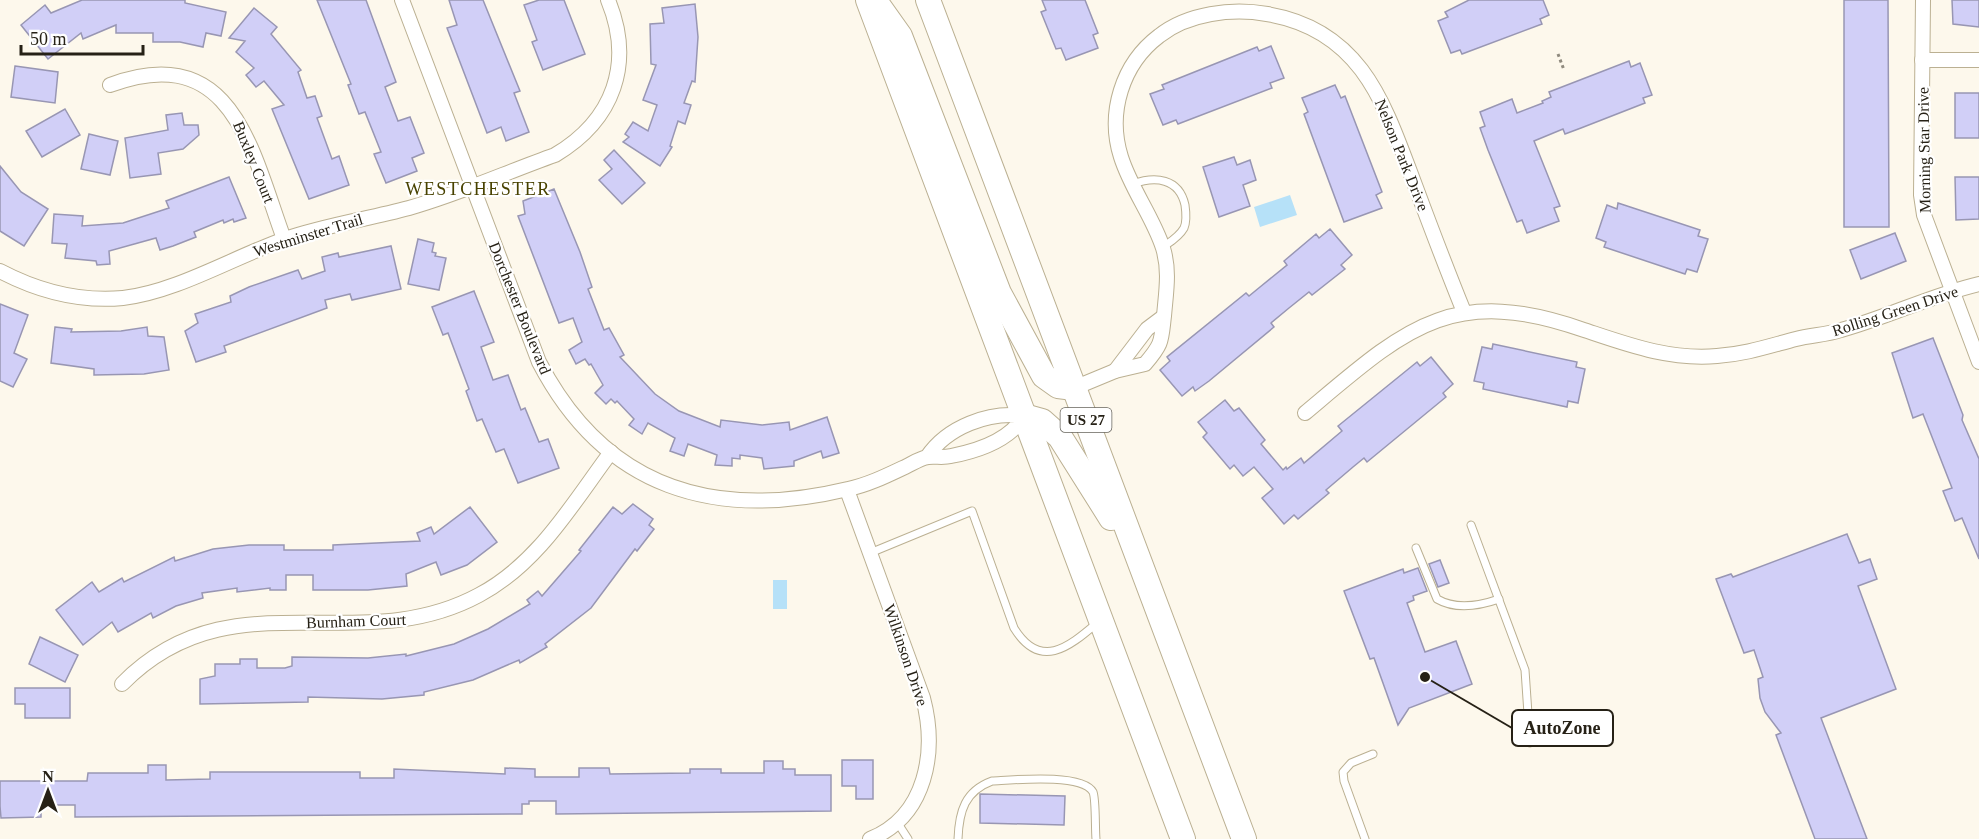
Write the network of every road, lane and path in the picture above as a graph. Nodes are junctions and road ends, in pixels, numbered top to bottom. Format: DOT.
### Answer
graph roads {
  1 [pos="402,0"];
  2 [pos="608,0"];
  3 [pos="870,0"];
  4 [pos="928,0"];
  5 [pos="1923,0"];
  6 [pos="1558,54"];
  7 [pos="1922,60"];
  8 [pos="1979,60"];
  9 [pos="1564,70"];
  10 [pos="110,85"];
  11 [pos="1133,184"];
  12 [pos="472,186"];
  13 [pos="284,239"];
  14 [pos="1163,247"];
  15 [pos="0,271"];
  16 [pos="1979,284"];
  17 [pos="1952,291"];
  18 [pos="1464,312"];
  19 [pos="1163,317"];
  20 [pos="1979,362"];
  21 [pos="1115,371"];
  22 [pos="1074,388"];
  23 [pos="1305,413"];
  24 [pos="1024,416"];
  25 [pos="611,452"];
  26 [pos="927,457"];
  27 [pos="847,490"];
  28 [pos="1471,525"];
  29 [pos="1416,548"];
  30 [pos="870,553"];
  31 [pos="1136,558"];
  32 [pos="1499,599"];
  33 [pos="1101,620"];
  34 [pos="122,684"];
  35 [pos="1530,742"];
  36 [pos="1372,754"];
  37 [pos="897,822"];
  38 [pos="870,839"];
  39 [pos="909,839"];
  40 [pos="958,839"];
  41 [pos="1096,839"];
  42 [pos="1183,839"];
  43 [pos="1244,839"];
  44 [pos="1365,839"];
  1 -- 12 [label="street, Dorchester Boulevard"];
  2 -- 12 [label="street, Westminster Trail"];
  3 -- 22 [label="highway"];
  3 -- 24 [label="highway"];
  4 -- 22 [label="highway, US 27"];
  5 -- 7 [label="street, Morning Star Drive"];
  6 -- 9 [label="path"];
  7 -- 8 [label="street"];
  7 -- 17 [label="street, Morning Star Drive"];
  10 -- 13 [label="street, Buxley Court"];
  11 -- 14 [label="street, Nelson Park Drive"];
  11 -- 14 [label="lane"];
  11 -- 18 [label="street, Nelson Park Drive"];
  12 -- 13 [label="street, Westminster Trail"];
  12 -- 25 [label="street, Dorchester Boulevard"];
  13 -- 15 [label="street, Westminster Trail"];
  14 -- 19 [label="street, Nelson Park Drive"];
  16 -- 17 [label="street, Rolling Green Drive"];
  17 -- 18 [label="street, Rolling Green Drive"];
  17 -- 20 [label="street, Morning Star Drive"];
  18 -- 23 [label="street"];
  19 -- 21 [label="street"];
  19 -- 21 [label="street, Nelson Park Drive"];
  21 -- 22 [label="street"];
  22 -- 31 [label="highway, US 27"];
  24 -- 26 [label="street, Dorchester Boulevard"];
  24 -- 26 [label="street"];
  24 -- 31 [label="highway"];
  24 -- 33 [label="highway"];
  25 -- 27 [label="street, Dorchester Boulevard"];
  25 -- 34 [label="street, Burnham Court"];
  26 -- 27 [label="street, Dorchester Boulevard"];
  27 -- 30 [label="street, Wilkinson Drive"];
  28 -- 32 [label="lane"];
  29 -- 32 [label="lane"];
  30 -- 33 [label="lane"];
  30 -- 37 [label="street, Wilkinson Drive"];
  31 -- 43 [label="highway, US 27"];
  32 -- 35 [label="lane"];
  33 -- 42 [label="highway"];
  36 -- 44 [label="lane"];
  37 -- 38 [label="street, Wilkinson Drive"];
  37 -- 39 [label="lane"];
  40 -- 41 [label="lane"];
}
